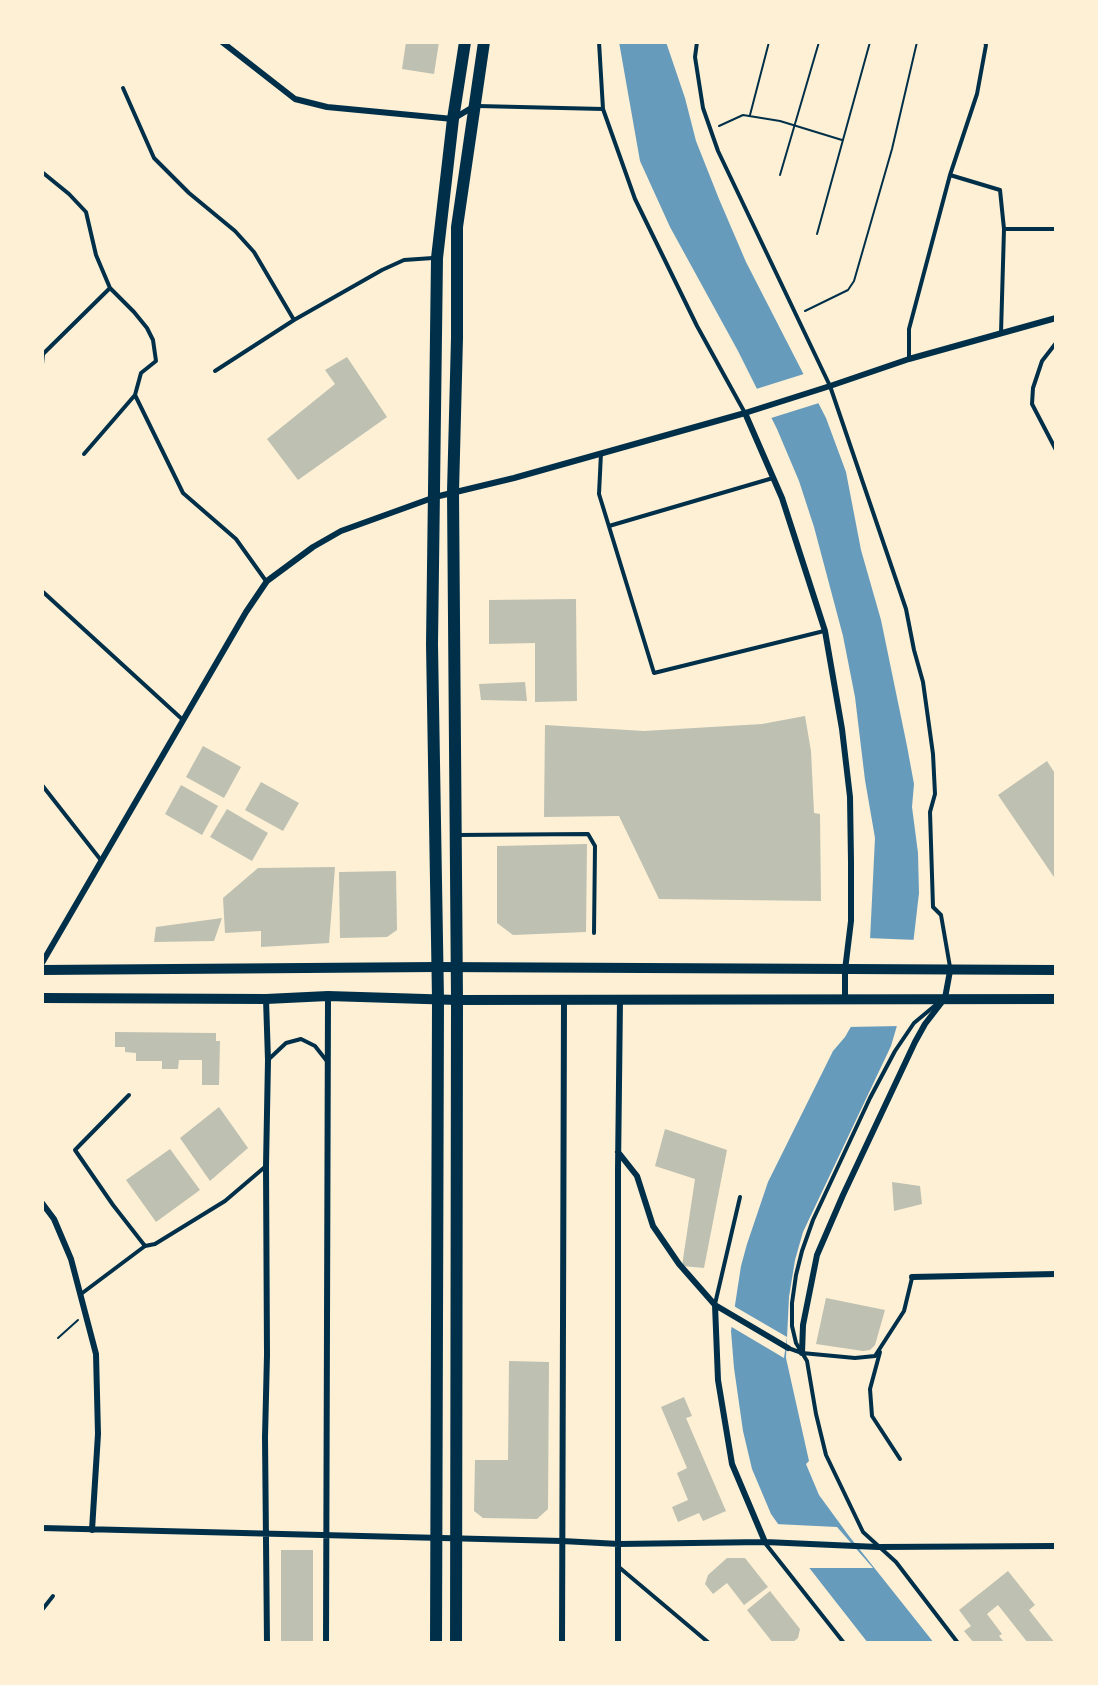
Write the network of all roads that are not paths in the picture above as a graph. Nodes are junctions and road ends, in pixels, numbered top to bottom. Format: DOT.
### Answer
graph roads {
  1 [pos="222,42"];
  2 [pos="465,42"];
  3 [pos="484,42"];
  4 [pos="599,42"];
  5 [pos="697,42"];
  6 [pos="985,42"];
  7 [pos="123,88"];
  8 [pos="474,106"];
  9 [pos="603,108"];
  10 [pos="453,119"];
  11 [pos="42,172"];
  12 [pos="950,175"];
  13 [pos="1004,229"];
  14 [pos="1056,229"];
  15 [pos="437,258"];
  16 [pos="110,288"];
  17 [pos="1056,318"];
  18 [pos="294,320"];
  19 [pos="1001,333"];
  20 [pos="1056,343"];
  21 [pos="909,358"];
  22 [pos="42,364"];
  23 [pos="215,371"];
  24 [pos="830,386"];
  25 [pos="135,395"];
  26 [pos="748,411"];
  27 [pos="1056,450"];
  28 [pos="601,453"];
  29 [pos="84,454"];
  30 [pos="774,477"];
  31 [pos="453,492"];
  32 [pos="435,497"];
  33 [pos="609,526"];
  34 [pos="267,581"];
  35 [pos="42,591"];
  36 [pos="825,631"];
  37 [pos="183,720"];
  38 [pos="42,785"];
  39 [pos="456,835"];
  40 [pos="100,859"];
  41 [pos="594,933"];
  42 [pos="42,963"];
  43 [pos="437,968"];
  44 [pos="457,969"];
  45 [pos="42,970"];
  46 [pos="846,970"];
  47 [pos="1056,970"];
  48 [pos="950,971"];
  49 [pos="328,996"];
  50 [pos="42,998"];
  51 [pos="620,998"];
  52 [pos="845,998"];
  53 [pos="945,998"];
  54 [pos="266,999"];
  55 [pos="438,999"];
  56 [pos="564,999"];
  57 [pos="1056,999"];
  58 [pos="457,1000"];
  59 [pos="268,1060"];
  60 [pos="327,1061"];
  61 [pos="129,1095"];
  62 [pos="618,1152"];
  63 [pos="266,1167"];
  64 [pos="740,1197"];
  65 [pos="42,1203"];
  66 [pos="145,1246"];
  67 [pos="1056,1274"];
  68 [pos="912,1277"];
  69 [pos="80,1294"];
  70 [pos="715,1305"];
  71 [pos="884,1343"];
  72 [pos="788,1348"];
  73 [pos="802,1353"];
  74 [pos="900,1459"];
  75 [pos="42,1528"];
  76 [pos="92,1530"];
  77 [pos="267,1533"];
  78 [pos="326,1536"];
  79 [pos="437,1538"];
  80 [pos="456,1539"];
  81 [pos="562,1541"];
  82 [pos="765,1542"];
  83 [pos="619,1544"];
  84 [pos="1056,1546"];
  85 [pos="878,1547"];
  86 [pos="620,1568"];
  87 [pos="53,1596"];
  88 [pos="42,1610"];
  89 [pos="267,1643"];
  90 [pos="326,1643"];
  91 [pos="436,1643"];
  92 [pos="456,1643"];
  93 [pos="562,1643"];
  94 [pos="618,1643"];
  95 [pos="709,1643"];
  96 [pos="844,1643"];
  97 [pos="958,1643"];
  1 -- 10 [label="street"];
  2 -- 10 [label="main road"];
  3 -- 8 [label="main road"];
  4 -- 9 [label="lane"];
  5 -- 24 [label="lane"];
  6 -- 12 [label="lane"];
  7 -- 18 [label="lane"];
  8 -- 9 [label="lane"];
  8 -- 10 [label="street"];
  8 -- 31 [label="main road"];
  9 -- 26 [label="lane"];
  10 -- 15 [label="main road"];
  11 -- 16 [label="lane"];
  12 -- 13 [label="lane"];
  12 -- 21 [label="lane"];
  13 -- 14 [label="lane"];
  13 -- 19 [label="lane"];
  15 -- 18 [label="lane"];
  15 -- 32 [label="main road"];
  16 -- 22 [label="lane"];
  16 -- 25 [label="lane"];
  17 -- 19 [label="street"];
  18 -- 23 [label="lane"];
  19 -- 21 [label="street"];
  20 -- 27 [label="lane"];
  21 -- 24 [label="street"];
  24 -- 26 [label="street"];
  24 -- 48 [label="lane"];
  25 -- 29 [label="lane"];
  25 -- 34 [label="lane"];
  26 -- 28 [label="street"];
  26 -- 30 [label="street"];
  28 -- 31 [label="street"];
  28 -- 33 [label="lane"];
  30 -- 33 [label="lane"];
  30 -- 36 [label="street"];
  31 -- 32 [label="street"];
  31 -- 39 [label="main road"];
  32 -- 34 [label="street"];
  32 -- 43 [label="main road"];
  33 -- 36 [label="lane"];
  34 -- 37 [label="street"];
  35 -- 37 [label="lane"];
  36 -- 46 [label="street"];
  37 -- 40 [label="street"];
  38 -- 40 [label="lane"];
  39 -- 41 [label="lane"];
  39 -- 44 [label="main road"];
  40 -- 42 [label="street"];
  43 -- 44 [label="main road"];
  43 -- 45 [label="main road"];
  43 -- 55 [label="main road"];
  44 -- 46 [label="main road"];
  44 -- 58 [label="main road"];
  46 -- 48 [label="main road"];
  46 -- 52 [label="street"];
  47 -- 48 [label="main road"];
  48 -- 53 [label="street"];
  49 -- 54 [label="main road"];
  49 -- 55 [label="main road"];
  49 -- 60 [label="street"];
  50 -- 54 [label="main road"];
  51 -- 52 [label="main road"];
  51 -- 56 [label="main road"];
  51 -- 62 [label="street"];
  52 -- 53 [label="main road"];
  53 -- 57 [label="main road"];
  53 -- 73 [label="street"];
  53 -- 73 [label="lane"];
  54 -- 59 [label="street"];
  55 -- 58 [label="main road"];
  55 -- 79 [label="main road"];
  56 -- 58 [label="main road"];
  56 -- 81 [label="street"];
  58 -- 80 [label="main road"];
  59 -- 60 [label="lane"];
  59 -- 63 [label="street"];
  60 -- 78 [label="street"];
  61 -- 66 [label="lane"];
  62 -- 70 [label="street"];
  62 -- 83 [label="street"];
  63 -- 66 [label="lane"];
  63 -- 77 [label="street"];
  64 -- 70 [label="lane"];
  65 -- 69 [label="street"];
  66 -- 69 [label="lane"];
  67 -- 68 [label="street"];
  68 -- 71 [label="lane"];
  69 -- 76 [label="street"];
  70 -- 72 [label="street"];
  70 -- 82 [label="street"];
  71 -- 73 [label="lane"];
  71 -- 74 [label="lane"];
  72 -- 73 [label="lane"];
  73 -- 85 [label="lane"];
  75 -- 76 [label="street"];
  76 -- 77 [label="street"];
  77 -- 78 [label="street"];
  77 -- 89 [label="street"];
  78 -- 79 [label="street"];
  78 -- 90 [label="street"];
  79 -- 80 [label="street"];
  79 -- 91 [label="main road"];
  80 -- 81 [label="street"];
  80 -- 92 [label="main road"];
  81 -- 83 [label="street"];
  81 -- 93 [label="street"];
  82 -- 83 [label="street"];
  82 -- 85 [label="street"];
  82 -- 96 [label="lane"];
  83 -- 86 [label="street"];
  84 -- 85 [label="street"];
  85 -- 97 [label="lane"];
  86 -- 94 [label="street"];
  86 -- 95 [label="lane"];
  87 -- 88 [label="lane"];
}
